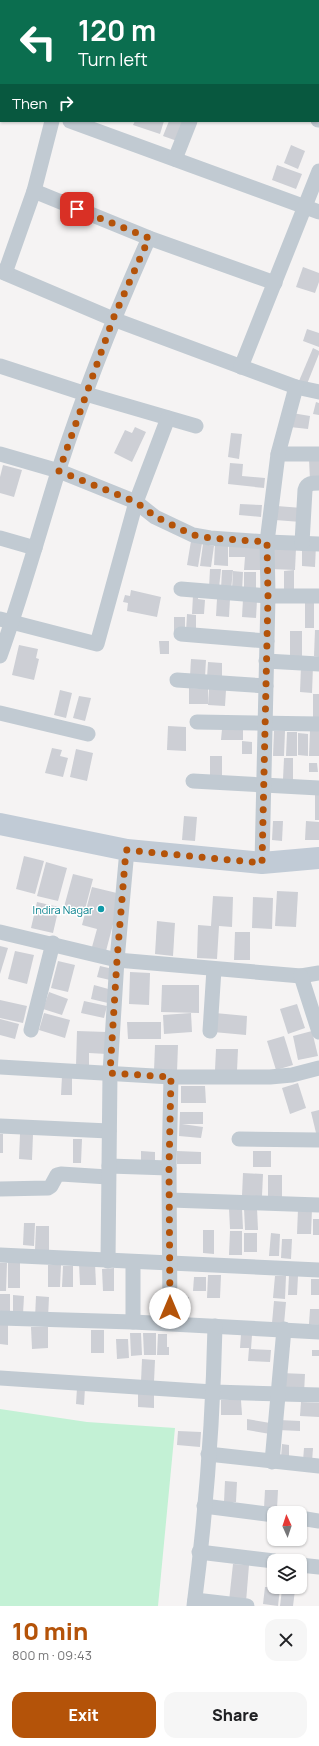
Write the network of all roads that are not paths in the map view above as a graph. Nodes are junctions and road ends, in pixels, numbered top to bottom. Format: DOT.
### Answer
graph roads {
  1 [pos="52,122"];
  2 [pos="73,122"];
  3 [pos="190,122"];
  4 [pos="175,159"];
  5 [pos="319,171"];
  6 [pos="34,191"];
  7 [pos="312,210"];
  8 [pos="149,238"];
  9 [pos="2,272"];
  10 [pos="275,283"];
  11 [pos="113,319"];
  12 [pos="0,366"];
  13 [pos="241,366"];
  14 [pos="296,387"];
  15 [pos="319,392"];
  16 [pos="86,394"];
  17 [pos="168,418"];
  18 [pos="196,426"];
  19 [pos="0,454"];
  20 [pos="278,454"];
  21 [pos="319,454"];
  22 [pos="59,471"];
  23 [pos="319,483"];
  24 [pos="136,502"];
  25 [pos="0,538"];
  26 [pos="267,542"];
  27 [pos="302,543"];
  28 [pos="319,544"];
  29 [pos="35,548"];
  30 [pos="181,589"];
  31 [pos="268,596"];
  32 [pos="319,596"];
  33 [pos="6,621"];
  34 [pos="181,634"];
  35 [pos="267,641"];
  36 [pos="0,656"];
  37 [pos="266,661"];
  38 [pos="319,664"];
  39 [pos="177,680"];
  40 [pos="266,686"];
  41 [pos="0,713"];
  42 [pos="196,722"];
  43 [pos="265,723"];
  44 [pos="319,724"];
  45 [pos="88,734"];
  46 [pos="193,781"];
  47 [pos="263,785"];
  48 [pos="319,788"];
  49 [pos="0,824"];
  50 [pos="126,850"];
  51 [pos="319,858"];
  52 [pos="262,863"];
  53 [pos="0,932"];
  54 [pos="52,943"];
  55 [pos="117,960"];
  56 [pos="214,969"];
  57 [pos="319,973"];
  58 [pos="301,976"];
  59 [pos="31,1030"];
  60 [pos="210,1031"];
  61 [pos="319,1032"];
  62 [pos="0,1068"];
  63 [pos="319,1068"];
  64 [pos="110,1073"];
  65 [pos="171,1077"];
  66 [pos="0,1126"];
  67 [pos="109,1131"];
  68 [pos="239,1139"];
  69 [pos="319,1140"];
  70 [pos="169,1168"];
  71 [pos="109,1171"];
  72 [pos="0,1188"];
  73 [pos="170,1200"];
  74 [pos="319,1205"];
  75 [pos="0,1255"];
  76 [pos="108,1261"];
  77 [pos="133,1262"];
  78 [pos="170,1264"];
  79 [pos="319,1270"];
  80 [pos="0,1318"];
  81 [pos="133,1322"];
  82 [pos="170,1323"];
  83 [pos="215,1326"];
  84 [pos="284,1329"];
  85 [pos="319,1332"];
  86 [pos="0,1378"];
  87 [pos="213,1392"];
  88 [pos="277,1394"];
  89 [pos="319,1395"];
  90 [pos="208,1454"];
  91 [pos="272,1462"];
  92 [pos="319,1466"];
  93 [pos="204,1506"];
  94 [pos="267,1514"];
  95 [pos="307,1519"];
  96 [pos="319,1521"];
  97 [pos="199,1552"];
  98 [pos="267,1561"];
  99 [pos="307,1566"];
  100 [pos="319,1567"];
  101 [pos="194,1603"];
  102 [pos="247,1606"];
  1 -- 6 [label="street"];
  2 -- 4 [label="street"];
  3 -- 4 [label="street"];
  4 -- 7 [label="street"];
  5 -- 7 [label="street"];
  6 -- 8 [label="street"];
  6 -- 9 [label="street"];
  7 -- 10 [label="street"];
  8 -- 10 [label="street"];
  8 -- 11 [label="street"];
  9 -- 11 [label="street"];
  10 -- 13 [label="street"];
  11 -- 13 [label="street"];
  11 -- 16 [label="street"];
  12 -- 16 [label="street"];
  13 -- 14 [label="street"];
  14 -- 15 [label="street"];
  14 -- 20 [label="street"];
  16 -- 17 [label="street"];
  16 -- 22 [label="street"];
  17 -- 18 [label="street"];
  17 -- 24 [label="street"];
  19 -- 22 [label="street"];
  20 -- 21 [label="street"];
  20 -- 26 [label="street"];
  22 -- 24 [label="street"];
  22 -- 29 [label="street"];
  23 -- 27 [label="street"];
  24 -- 26 [label="street"];
  24 -- 33 [label="street"];
  25 -- 29 [label="street"];
  26 -- 27 [label="street"];
  26 -- 31 [label="street"];
  27 -- 28 [label="street"];
  29 -- 33 [label="street"];
  30 -- 31 [label="street"];
  31 -- 32 [label="street"];
  31 -- 35 [label="street"];
  33 -- 36 [label="street"];
  34 -- 35 [label="street"];
  35 -- 37 [label="street"];
  37 -- 38 [label="street"];
  37 -- 40 [label="street"];
  39 -- 40 [label="street"];
  40 -- 43 [label="street"];
  41 -- 45 [label="street"];
  42 -- 43 [label="street"];
  43 -- 44 [label="street"];
  43 -- 47 [label="street"];
  46 -- 47 [label="street"];
  47 -- 48 [label="street"];
  47 -- 52 [label="street"];
  49 -- 50 [label="main road"];
  50 -- 52 [label="main road"];
  50 -- 55 [label="street"];
  51 -- 52 [label="main road"];
  53 -- 54 [label="street"];
  54 -- 55 [label="street"];
  54 -- 59 [label="street"];
  55 -- 56 [label="street"];
  55 -- 64 [label="street"];
  56 -- 58 [label="street"];
  56 -- 60 [label="street"];
  57 -- 58 [label="street"];
  58 -- 61 [label="street"];
  62 -- 64 [label="street"];
  63 -- 65 [label="street"];
  64 -- 65 [label="street"];
  64 -- 67 [label="street"];
  65 -- 70 [label="street"];
  66 -- 67 [label="street"];
  67 -- 71 [label="street"];
  68 -- 69 [label="street"];
  70 -- 71 [label="street"];
  70 -- 73 [label="street"];
  71 -- 72 [label="street"];
  71 -- 76 [label="street"];
  73 -- 74 [label="street"];
  73 -- 78 [label="street"];
  75 -- 76 [label="street"];
  76 -- 77 [label="street"];
  77 -- 78 [label="street"];
  77 -- 81 [label="street"];
  78 -- 79 [label="street"];
  78 -- 82 [label="street"];
  80 -- 81 [label="street"];
  81 -- 82 [label="street"];
  82 -- 83 [label="street"];
  83 -- 84 [label="street"];
  83 -- 87 [label="street"];
  84 -- 85 [label="street"];
  84 -- 88 [label="street"];
  86 -- 87 [label="street"];
  87 -- 88 [label="street"];
  87 -- 90 [label="street"];
  88 -- 89 [label="street"];
  88 -- 91 [label="street"];
  90 -- 91 [label="street"];
  90 -- 93 [label="street"];
  91 -- 92 [label="street"];
  93 -- 94 [label="street"];
  93 -- 97 [label="street"];
  95 -- 96 [label="street"];
  97 -- 98 [label="street"];
  97 -- 101 [label="street"];
  99 -- 100 [label="street"];
  101 -- 102 [label="street"];
}
